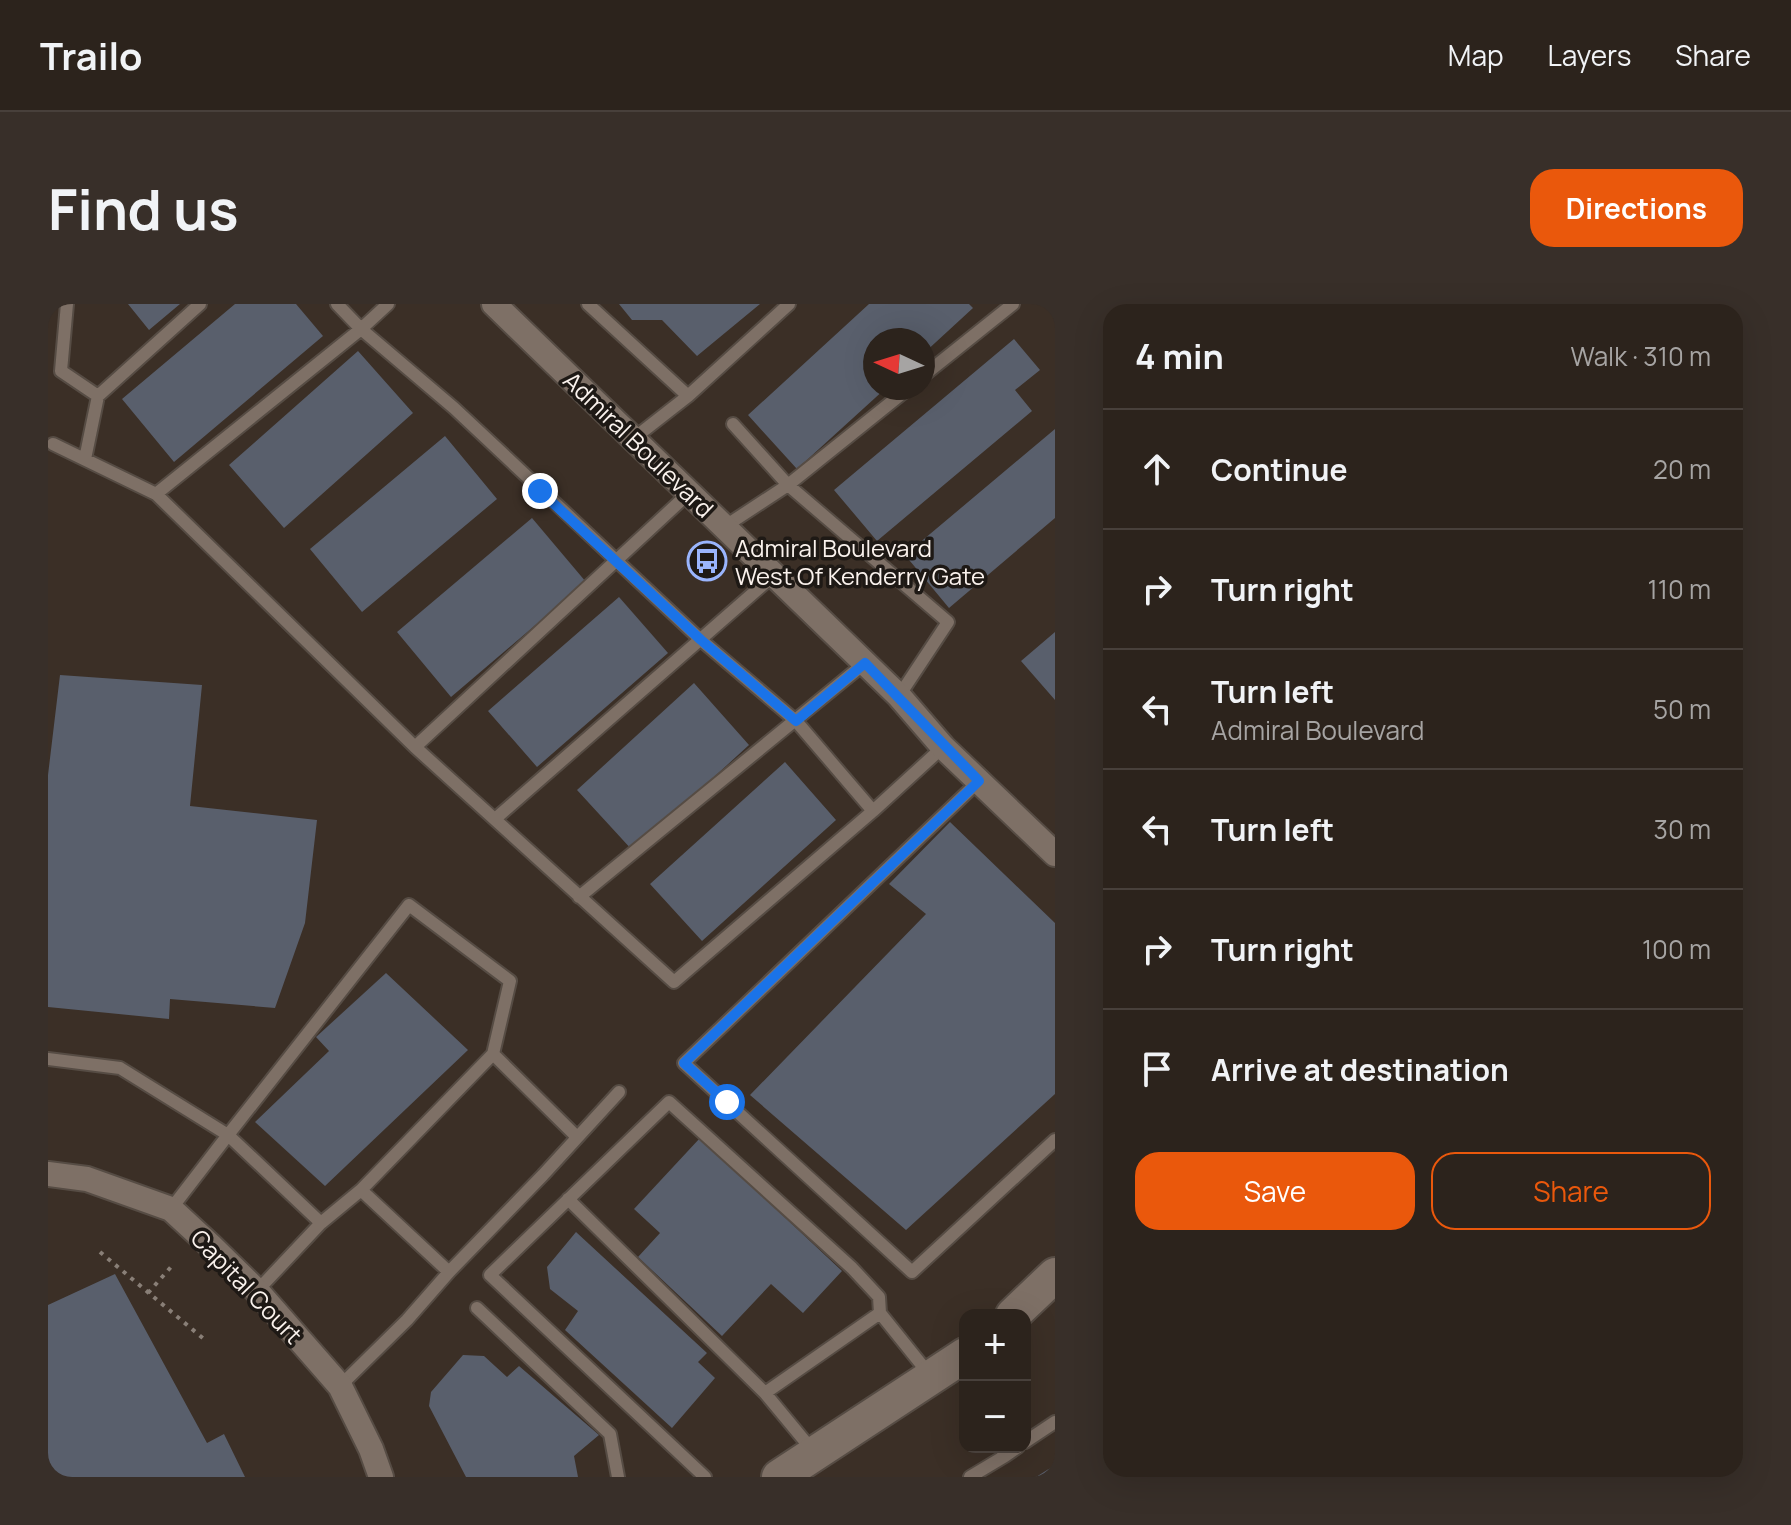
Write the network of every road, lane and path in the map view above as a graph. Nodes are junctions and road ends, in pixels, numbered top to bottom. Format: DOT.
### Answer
graph roads {
  1 [pos="67,304"];
  2 [pos="200,304"];
  3 [pos="337,304"];
  4 [pos="388,304"];
  5 [pos="588,304"];
  6 [pos="789,304"];
  7 [pos="1013,304"];
  8 [pos="498,305"];
  9 [pos="361,329"];
  10 [pos="935,366"];
  11 [pos="98,396"];
  12 [pos="688,396"];
  13 [pos="894,400"];
  14 [pos="733,424"];
  15 [pos="633,439"];
  16 [pos="53,444"];
  17 [pos="85,459"];
  18 [pos="788,485"];
  19 [pos="689,493"];
  20 [pos="156,494"];
  21 [pos="724,527"];
  22 [pos="615,560"];
  23 [pos="774,575"];
  24 [pos="701,640"];
  25 [pos="865,663"];
  26 [pos="899,696"];
  27 [pos="796,721"];
  28 [pos="415,747"];
  29 [pos="943,747"];
  30 [pos="979,781"];
  31 [pos="873,811"];
  32 [pos="495,819"];
  33 [pos="1055,854"];
  34 [pos="579,897"];
  35 [pos="493,1054"];
  36 [pos="48,1059"];
  37 [pos="619,1092"];
  38 [pos="228,1135"];
  39 [pos="577,1137"];
  40 [pos="1055,1140"];
  41 [pos="48,1174"];
  42 [pos="361,1190"];
  43 [pos="568,1199"];
  44 [pos="171,1209"];
  45 [pos="321,1223"];
  46 [pos="100,1252"];
  47 [pos="171,1267"];
  48 [pos="449,1272"];
  49 [pos="1055,1275"];
  50 [pos="257,1291"];
  51 [pos="148,1293"];
  52 [pos="477,1308"];
  53 [pos="1019,1309"];
  54 [pos="880,1313"];
  55 [pos="205,1340"];
  56 [pos="959,1362"];
  57 [pos="931,1377"];
  58 [pos="340,1386"];
  59 [pos="765,1393"];
  60 [pos="1055,1422"];
  61 [pos="1031,1438"];
  62 [pos="815,1453"];
  63 [pos="1002,1453"];
  64 [pos="381,1477"];
  65 [pos="618,1477"];
  66 [pos="705,1477"];
  67 [pos="779,1477"];
  68 [pos="970,1477"];
  1 -- 11 [label="lane"];
  2 -- 11 [label="lane"];
  3 -- 9 [label="lane"];
  4 -- 9 [label="lane"];
  5 -- 12 [label="lane"];
  6 -- 12 [label="lane"];
  7 -- 10 [label="lane"];
  8 -- 15 [label="street, Admiral Boulevard"];
  9 -- 20 [label="lane"];
  9 -- 22 [label="lane"];
  11 -- 17 [label="lane"];
  12 -- 15 [label="lane"];
  13 -- 18 [label="lane"];
  14 -- 18 [label="lane"];
  15 -- 19 [label="street, Admiral Boulevard"];
  16 -- 17 [label="lane"];
  17 -- 20 [label="lane"];
  18 -- 21 [label="lane"];
  18 -- 26 [label="lane"];
  19 -- 21 [label="street, Admiral Boulevard"];
  19 -- 22 [label="lane"];
  20 -- 28 [label="lane"];
  21 -- 23 [label="street, Admiral Boulevard"];
  22 -- 24 [label="lane"];
  22 -- 28 [label="lane"];
  23 -- 24 [label="lane"];
  23 -- 25 [label="street, Admiral Boulevard"];
  24 -- 27 [label="lane"];
  24 -- 32 [label="lane"];
  25 -- 26 [label="street, Admiral Boulevard"];
  25 -- 27 [label="lane"];
  26 -- 29 [label="street, Admiral Boulevard"];
  27 -- 31 [label="lane"];
  27 -- 34 [label="lane"];
  28 -- 32 [label="lane"];
  29 -- 30 [label="street, Admiral Boulevard"];
  29 -- 31 [label="lane"];
  30 -- 33 [label="street, Admiral Boulevard"];
  30 -- 40 [label="lane"];
  31 -- 34 [label="lane"];
  32 -- 34 [label="lane"];
  35 -- 38 [label="lane"];
  35 -- 39 [label="lane"];
  35 -- 42 [label="lane"];
  36 -- 38 [label="lane"];
  37 -- 39 [label="lane"];
  38 -- 44 [label="lane"];
  38 -- 45 [label="lane"];
  39 -- 48 [label="lane"];
  41 -- 44 [label="street, Capital Court"];
  42 -- 45 [label="lane"];
  42 -- 48 [label="lane"];
  43 -- 54 [label="lane"];
  43 -- 59 [label="lane"];
  43 -- 66 [label="lane"];
  44 -- 50 [label="street, Capital Court"];
  45 -- 50 [label="lane"];
  46 -- 51 [label="path"];
  47 -- 51 [label="path"];
  48 -- 58 [label="lane"];
  49 -- 53 [label="street"];
  50 -- 58 [label="street, Capital Court"];
  51 -- 55 [label="path"];
  52 -- 65 [label="lane"];
  54 -- 57 [label="lane"];
  54 -- 59 [label="lane"];
  56 -- 57 [label="street"];
  57 -- 62 [label="street"];
  58 -- 64 [label="street, Capital Court"];
  59 -- 62 [label="lane"];
  60 -- 61 [label="lane"];
  62 -- 67 [label="street"];
  63 -- 68 [label="lane"];
}
